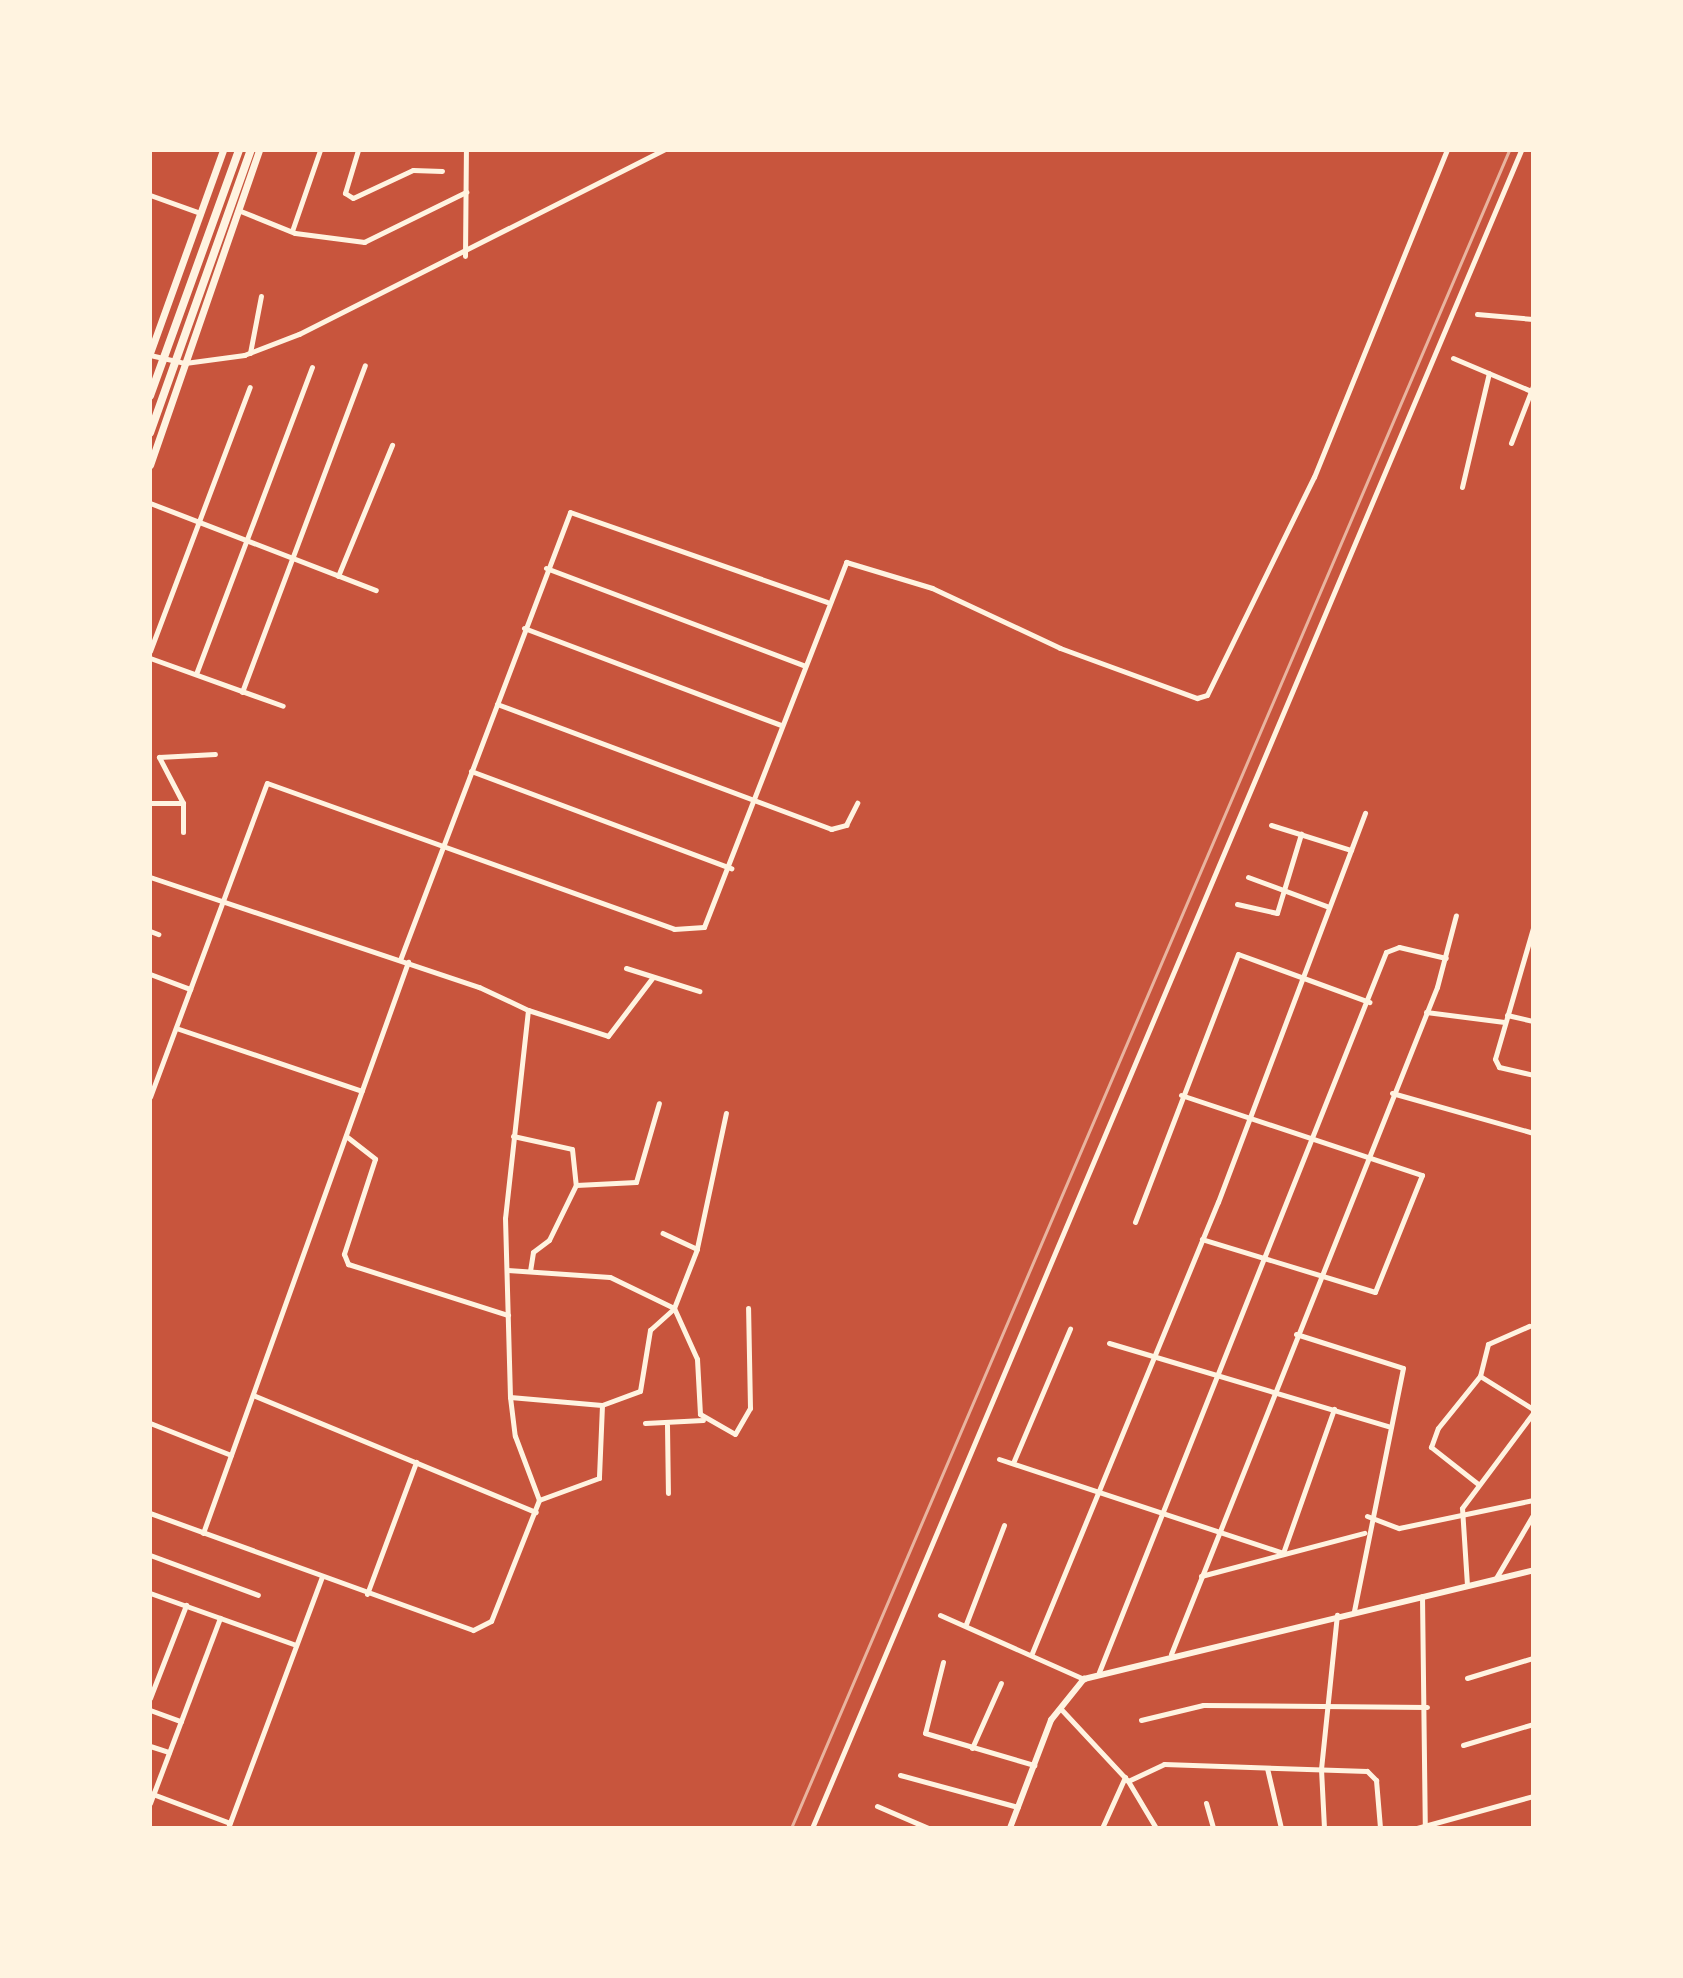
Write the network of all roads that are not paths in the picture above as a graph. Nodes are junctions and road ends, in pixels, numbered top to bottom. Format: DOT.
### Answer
graph roads {
  1 [pos="223,150"];
  2 [pos="239,150"];
  3 [pos="251,150"];
  4 [pos="259,150"];
  5 [pos="320,150"];
  6 [pos="358,150"];
  7 [pos="466,150"];
  8 [pos="664,150"];
  9 [pos="1447,150"];
  10 [pos="1521,150"];
  11 [pos="442,171"];
  12 [pos="466,192"];
  13 [pos="150,195"];
  14 [pos="238,210"];
  15 [pos="200,213"];
  16 [pos="292,231"];
  17 [pos="465,256"];
  18 [pos="261,296"];
  19 [pos="1477,314"];
  20 [pos="1533,319"];
  21 [pos="154,332"];
  22 [pos="250,353"];
  23 [pos="150,354"];
  24 [pos="1453,358"];
  25 [pos="185,363"];
  26 [pos="365,365"];
  27 [pos="312,367"];
  28 [pos="1489,373"];
  29 [pos="250,387"];
  30 [pos="1532,389"];
  31 [pos="176,390"];
  32 [pos="150,394"];
  33 [pos="150,433"];
  34 [pos="1511,443"];
  35 [pos="392,445"];
  36 [pos="150,465"];
  37 [pos="1462,487"];
  38 [pos="150,503"];
  39 [pos="199,523"];
  40 [pos="242,541"];
  41 [pos="291,559"];
  42 [pos="546,568"];
  43 [pos="338,576"];
  44 [pos="376,590"];
  45 [pos="827,602"];
  46 [pos="524,628"];
  47 [pos="150,651"];
  48 [pos="150,658"];
  49 [pos="803,665"];
  50 [pos="196,674"];
  51 [pos="242,692"];
  52 [pos="497,704"];
  53 [pos="283,706"];
  54 [pos="781,725"];
  55 [pos="215,754"];
  56 [pos="471,771"];
  57 [pos="755,798"];
  58 [pos="150,803"];
  59 [pos="183,803"];
  60 [pos="857,803"];
  61 [pos="1365,813"];
  62 [pos="1271,825"];
  63 [pos="183,832"];
  64 [pos="1301,834"];
  65 [pos="442,846"];
  66 [pos="1351,850"];
  67 [pos="731,868"];
  68 [pos="150,877"];
  69 [pos="1248,877"];
  70 [pos="1284,890"];
  71 [pos="223,898"];
  72 [pos="1237,904"];
  73 [pos="1329,907"];
  74 [pos="1456,915"];
  75 [pos="1533,928"];
  76 [pos="150,931"];
  77 [pos="158,934"];
  78 [pos="1446,958"];
  79 [pos="400,960"];
  80 [pos="408,962"];
  81 [pos="626,968"];
  82 [pos="150,974"];
  83 [pos="1303,976"];
  84 [pos="653,977"];
  85 [pos="190,989"];
  86 [pos="699,991"];
  87 [pos="1369,1002"];
  88 [pos="528,1010"];
  89 [pos="1426,1012"];
  90 [pos="1507,1014"];
  91 [pos="1533,1021"];
  92 [pos="1504,1022"];
  93 [pos="176,1028"];
  94 [pos="1533,1075"];
  95 [pos="362,1091"];
  96 [pos="1391,1093"];
  97 [pos="1181,1095"];
  98 [pos="150,1097"];
  99 [pos="659,1103"];
  100 [pos="726,1113"];
  101 [pos="1251,1118"];
  102 [pos="1533,1133"];
  103 [pos="346,1136"];
  104 [pos="513,1136"];
  105 [pos="1313,1139"];
  106 [pos="1369,1155"];
  107 [pos="576,1185"];
  108 [pos="1135,1222"];
  109 [pos="662,1233"];
  110 [pos="1202,1239"];
  111 [pos="697,1249"];
  112 [pos="1268,1258"];
  113 [pos="507,1270"];
  114 [pos="530,1271"];
  115 [pos="1322,1273"];
  116 [pos="674,1308"];
  117 [pos="748,1308"];
  118 [pos="508,1315"];
  119 [pos="1533,1316"];
  120 [pos="1070,1329"];
  121 [pos="1531,1329"];
  122 [pos="1296,1334"];
  123 [pos="1109,1343"];
  124 [pos="1154,1356"];
  125 [pos="1480,1376"];
  126 [pos="1220,1377"];
  127 [pos="1273,1393"];
  128 [pos="253,1395"];
  129 [pos="510,1397"];
  130 [pos="602,1405"];
  131 [pos="1334,1409"];
  132 [pos="1533,1411"];
  133 [pos="703,1420"];
  134 [pos="150,1423"];
  135 [pos="645,1423"];
  136 [pos="667,1425"];
  137 [pos="1388,1426"];
  138 [pos="231,1455"];
  139 [pos="999,1459"];
  140 [pos="416,1462"];
  141 [pos="1013,1463"];
  142 [pos="1478,1484"];
  143 [pos="668,1493"];
  144 [pos="1098,1494"];
  145 [pos="539,1500"];
  146 [pos="1533,1500"];
  147 [pos="536,1512"];
  148 [pos="150,1513"];
  149 [pos="1533,1515"];
  150 [pos="1165,1516"];
  151 [pos="1367,1516"];
  152 [pos="1460,1518"];
  153 [pos="1004,1525"];
  154 [pos="203,1533"];
  155 [pos="1364,1533"];
  156 [pos="1220,1534"];
  157 [pos="1283,1553"];
  158 [pos="150,1555"];
  159 [pos="1532,1572"];
  160 [pos="1200,1576"];
  161 [pos="322,1577"];
  162 [pos="1496,1578"];
  163 [pos="1467,1585"];
  164 [pos="150,1593"];
  165 [pos="367,1594"];
  166 [pos="258,1595"];
  167 [pos="1422,1596"];
  168 [pos="186,1605"];
  169 [pos="1354,1611"];
  170 [pos="940,1615"];
  171 [pos="1337,1615"];
  172 [pos="220,1618"];
  173 [pos="966,1624"];
  174 [pos="296,1645"];
  175 [pos="1032,1653"];
  176 [pos="1171,1654"];
  177 [pos="1533,1658"];
  178 [pos="943,1662"];
  179 [pos="1099,1672"];
  180 [pos="1467,1678"];
  181 [pos="1084,1679"];
  182 [pos="1001,1683"];
  183 [pos="150,1698"];
  184 [pos="1059,1707"];
  185 [pos="1325,1707"];
  186 [pos="1427,1707"];
  187 [pos="150,1710"];
  188 [pos="1141,1720"];
  189 [pos="181,1721"];
  190 [pos="1533,1724"];
  191 [pos="1463,1745"];
  192 [pos="150,1746"];
  193 [pos="972,1748"];
  194 [pos="169,1752"];
  195 [pos="1034,1765"];
  196 [pos="1267,1768"];
  197 [pos="1321,1769"];
  198 [pos="900,1775"];
  199 [pos="1127,1779"];
  200 [pos="152,1793"];
  201 [pos="1533,1796"];
  202 [pos="150,1803"];
  203 [pos="1206,1803"];
  204 [pos="877,1806"];
  205 [pos="1018,1807"];
  206 [pos="229,1825"];
  207 [pos="1425,1827"];
  208 [pos="812,1828"];
  209 [pos="928,1828"];
  210 [pos="1010,1828"];
  211 [pos="1102,1828"];
  212 [pos="1156,1828"];
  213 [pos="1213,1828"];
  214 [pos="1281,1828"];
  215 [pos="1324,1828"];
  216 [pos="1380,1828"];
  217 [pos="1417,1828"];
  1 -- 15 [label="main road"];
  2 -- 32 [label="highway"];
  3 -- 33 [label="highway"];
  4 -- 14 [label="main road"];
  5 -- 16 [label="street"];
  6 -- 11 [label="street"];
  7 -- 12 [label="street"];
  8 -- 17 [label="street"];
  9 -- 45 [label="street"];
  10 -- 208 [label="street"];
  12 -- 16 [label="street"];
  12 -- 17 [label="street"];
  13 -- 15 [label="street"];
  14 -- 16 [label="street"];
  14 -- 25 [label="main road"];
  15 -- 21 [label="main road"];
  17 -- 22 [label="street"];
  18 -- 22 [label="street"];
  19 -- 20 [label="street"];
  21 -- 23 [label="main road"];
  22 -- 25 [label="street"];
  23 -- 25 [label="street"];
  24 -- 28 [label="street"];
  25 -- 31 [label="main road"];
  26 -- 41 [label="street"];
  27 -- 40 [label="street"];
  28 -- 30 [label="street"];
  28 -- 37 [label="street"];
  29 -- 39 [label="street"];
  30 -- 34 [label="street"];
  31 -- 32 [label="street"];
  31 -- 36 [label="main road"];
  35 -- 43 [label="street"];
  38 -- 39 [label="street"];
  39 -- 40 [label="street"];
  39 -- 47 [label="street"];
  40 -- 41 [label="street"];
  40 -- 50 [label="street"];
  41 -- 43 [label="street"];
  41 -- 51 [label="street"];
  42 -- 45 [label="street"];
  42 -- 46 [label="street"];
  42 -- 49 [label="street"];
  43 -- 44 [label="street"];
  45 -- 49 [label="street"];
  46 -- 52 [label="street"];
  46 -- 54 [label="street"];
  48 -- 50 [label="street"];
  49 -- 54 [label="street"];
  50 -- 51 [label="street"];
  51 -- 53 [label="street"];
  52 -- 56 [label="street"];
  52 -- 57 [label="street"];
  54 -- 57 [label="street"];
  55 -- 59 [label="street"];
  56 -- 65 [label="street"];
  56 -- 67 [label="street"];
  57 -- 60 [label="street"];
  57 -- 67 [label="street"];
  58 -- 59 [label="street"];
  59 -- 63 [label="street"];
  61 -- 66 [label="street"];
  62 -- 64 [label="street"];
  64 -- 66 [label="street"];
  64 -- 70 [label="street"];
  65 -- 67 [label="street"];
  65 -- 71 [label="street"];
  65 -- 79 [label="street"];
  66 -- 73 [label="street"];
  68 -- 71 [label="street"];
  69 -- 70 [label="street"];
  70 -- 72 [label="street"];
  70 -- 73 [label="street"];
  71 -- 79 [label="street"];
  71 -- 85 [label="street"];
  73 -- 83 [label="street"];
  74 -- 78 [label="street"];
  75 -- 90 [label="street"];
  76 -- 77 [label="street"];
  78 -- 87 [label="street"];
  78 -- 89 [label="street"];
  79 -- 80 [label="street"];
  80 -- 88 [label="street"];
  80 -- 95 [label="street"];
  81 -- 84 [label="street"];
  82 -- 85 [label="street"];
  83 -- 87 [label="street"];
  83 -- 97 [label="street"];
  83 -- 101 [label="street"];
  84 -- 86 [label="street"];
  84 -- 88 [label="street"];
  85 -- 93 [label="street"];
  87 -- 105 [label="street"];
  88 -- 104 [label="street"];
  89 -- 92 [label="street"];
  89 -- 96 [label="street"];
  90 -- 91 [label="street"];
  90 -- 92 [label="street"];
  92 -- 94 [label="street"];
  93 -- 95 [label="street"];
  93 -- 98 [label="street"];
  95 -- 103 [label="street"];
  96 -- 102 [label="street"];
  96 -- 106 [label="street"];
  97 -- 101 [label="street"];
  97 -- 108 [label="street"];
  99 -- 107 [label="street"];
  100 -- 111 [label="street"];
  101 -- 105 [label="street"];
  101 -- 110 [label="street"];
  103 -- 118 [label="street"];
  103 -- 128 [label="street"];
  104 -- 107 [label="street"];
  104 -- 113 [label="street"];
  105 -- 106 [label="street"];
  105 -- 112 [label="street"];
  106 -- 115 [label="street"];
  106 -- 115 [label="street"];
  107 -- 114 [label="street"];
  109 -- 111 [label="street"];
  110 -- 112 [label="street"];
  110 -- 124 [label="street"];
  111 -- 116 [label="street"];
  112 -- 115 [label="street"];
  112 -- 126 [label="street"];
  113 -- 114 [label="street"];
  113 -- 118 [label="street"];
  114 -- 116 [label="street"];
  115 -- 122 [label="street"];
  116 -- 130 [label="street"];
  116 -- 133 [label="street"];
  117 -- 133 [label="street"];
  118 -- 129 [label="street"];
  119 -- 121 [label="street"];
  120 -- 141 [label="street"];
  121 -- 125 [label="street"];
  122 -- 127 [label="street"];
  122 -- 137 [label="street"];
  123 -- 124 [label="street"];
  124 -- 126 [label="street"];
  124 -- 144 [label="street"];
  125 -- 132 [label="street"];
  125 -- 142 [label="street"];
  126 -- 127 [label="street"];
  126 -- 150 [label="street"];
  127 -- 131 [label="street"];
  127 -- 156 [label="street"];
  128 -- 138 [label="street"];
  128 -- 140 [label="street"];
  129 -- 130 [label="street"];
  129 -- 145 [label="street"];
  130 -- 145 [label="street"];
  131 -- 137 [label="street"];
  131 -- 157 [label="street"];
  132 -- 142 [label="street"];
  133 -- 136 [label="street"];
  134 -- 138 [label="street"];
  135 -- 136 [label="street"];
  136 -- 143 [label="street"];
  137 -- 151 [label="street"];
  138 -- 154 [label="street"];
  139 -- 141 [label="street"];
  140 -- 147 [label="street"];
  140 -- 165 [label="street"];
  141 -- 144 [label="street"];
  142 -- 152 [label="street"];
  144 -- 150 [label="street"];
  144 -- 175 [label="street"];
  145 -- 147 [label="street"];
  146 -- 152 [label="street"];
  147 -- 165 [label="street"];
  148 -- 154 [label="street"];
  149 -- 162 [label="street"];
  150 -- 156 [label="street"];
  150 -- 179 [label="street"];
  151 -- 152 [label="street"];
  151 -- 155 [label="street"];
  152 -- 163 [label="street"];
  153 -- 173 [label="street"];
  154 -- 161 [label="street"];
  155 -- 157 [label="street"];
  155 -- 169 [label="street"];
  156 -- 157 [label="street"];
  156 -- 160 [label="street"];
  157 -- 160 [label="street"];
  158 -- 166 [label="street"];
  159 -- 162 [label="street"];
  160 -- 176 [label="street"];
  161 -- 165 [label="street"];
  161 -- 174 [label="street"];
  162 -- 163 [label="street"];
  163 -- 167 [label="street"];
  164 -- 168 [label="street"];
  167 -- 169 [label="street"];
  167 -- 186 [label="street"];
  168 -- 172 [label="street"];
  168 -- 183 [label="street"];
  169 -- 171 [label="street"];
  170 -- 173 [label="street"];
  171 -- 176 [label="street"];
  171 -- 185 [label="street"];
  172 -- 174 [label="street"];
  172 -- 189 [label="street"];
  173 -- 175 [label="street"];
  174 -- 206 [label="street"];
  175 -- 181 [label="street"];
  176 -- 179 [label="street"];
  177 -- 180 [label="street"];
  178 -- 193 [label="street"];
  179 -- 181 [label="street"];
  181 -- 184 [label="street"];
  182 -- 193 [label="street"];
  184 -- 195 [label="street"];
  184 -- 199 [label="street"];
  185 -- 186 [label="street"];
  185 -- 188 [label="street"];
  185 -- 197 [label="street"];
  186 -- 207 [label="street"];
  187 -- 189 [label="street"];
  189 -- 194 [label="street"];
  190 -- 191 [label="street"];
  192 -- 194 [label="street"];
  193 -- 195 [label="street"];
  194 -- 200 [label="street"];
  195 -- 205 [label="street"];
  196 -- 197 [label="street"];
  196 -- 199 [label="street"];
  196 -- 214 [label="street"];
  197 -- 215 [label="street"];
  197 -- 216 [label="street"];
  198 -- 205 [label="street"];
  199 -- 211 [label="street"];
  199 -- 212 [label="street"];
  200 -- 202 [label="street"];
  200 -- 206 [label="street"];
  201 -- 207 [label="street"];
  203 -- 213 [label="street"];
  204 -- 209 [label="street"];
  205 -- 210 [label="street"];
  207 -- 217 [label="street"];
}
